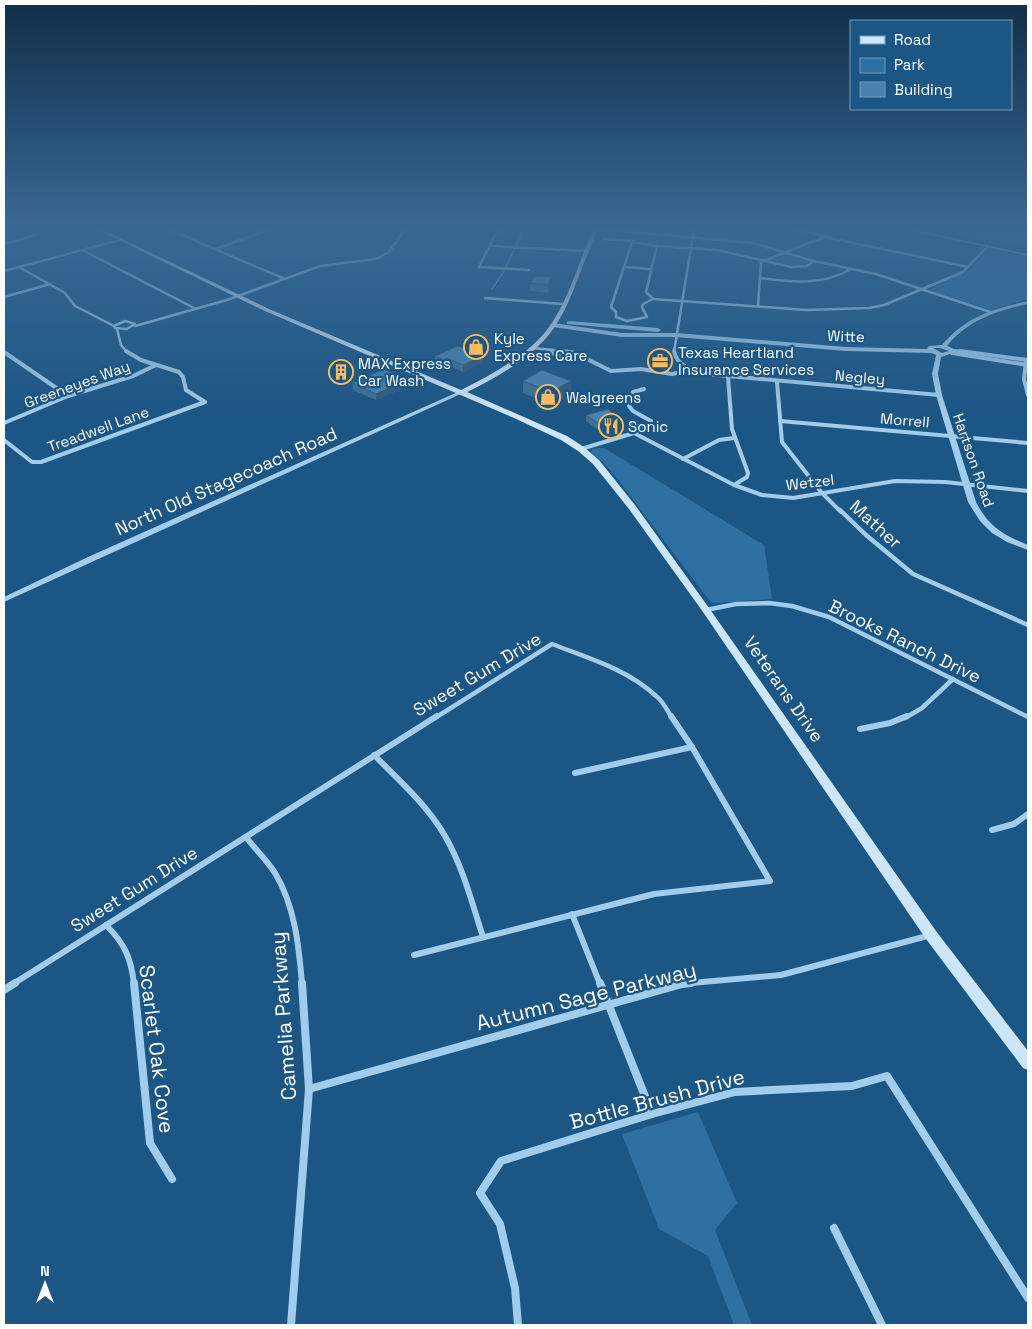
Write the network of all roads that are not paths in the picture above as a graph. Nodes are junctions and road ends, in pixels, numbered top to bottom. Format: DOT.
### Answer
graph roads {
  1 [pos="25,291"];
  2 [pos="62,291"];
  3 [pos="161,291"];
  4 [pos="230,291"];
  5 [pos="250,291"];
  6 [pos="569,291"];
  7 [pos="616,291"];
  8 [pos="646,291"];
  9 [pos="684,291"];
  10 [pos="759,291"];
  11 [pos="921,291"];
  12 [pos="927,291"];
  13 [pos="239,295"];
  14 [pos="4,297"];
  15 [pos="485,298"];
  16 [pos="652,299"];
  17 [pos="682,301"];
  18 [pos="1028,303"];
  19 [pos="563,304"];
  20 [pos="758,306"];
  21 [pos="192,307"];
  22 [pos="196,309"];
  23 [pos="990,312"];
  24 [pos="102,320"];
  25 [pos="121,322"];
  26 [pos="131,322"];
  27 [pos="626,323"];
  28 [pos="554,324"];
  29 [pos="612,325"];
  30 [pos="135,326"];
  31 [pos="115,328"];
  32 [pos="127,329"];
  33 [pos="676,333"];
  34 [pos="610,334"];
  35 [pos="120,339"];
  36 [pos="944,346"];
  37 [pos="532,348"];
  38 [pos="930,349"];
  39 [pos="546,350"];
  40 [pos="4,352"];
  41 [pos="952,352"];
  42 [pos="939,354"];
  43 [pos="585,358"];
  44 [pos="1028,362"];
  45 [pos="156,364"];
  46 [pos="690,370"];
  47 [pos="728,377"];
  48 [pos="777,382"];
  49 [pos="644,389"];
  50 [pos="462,392"];
  51 [pos="939,395"];
  52 [pos="1028,395"];
  53 [pos="68,396"];
  54 [pos="780,420"];
  55 [pos="4,423"];
  56 [pos="634,433"];
  57 [pos="952,436"];
  58 [pos="734,438"];
  59 [pos="4,440"];
  60 [pos="1028,443"];
  61 [pos="11,446"];
  62 [pos="4,448"];
  63 [pos="581,449"];
  64 [pos="683,459"];
  65 [pos="734,485"];
  66 [pos="968,485"];
  67 [pos="1028,491"];
  68 [pos="822,493"];
  69 [pos="1028,548"];
  70 [pos="4,600"];
  71 [pos="706,610"];
  72 [pos="1028,625"];
  73 [pos="953,679"];
  74 [pos="1028,717"];
  75 [pos="860,729"];
  76 [pos="692,747"];
  77 [pos="374,755"];
  78 [pos="575,773"];
  79 [pos="1028,814"];
  80 [pos="992,830"];
  81 [pos="246,836"];
  82 [pos="572,914"];
  83 [pos="106,925"];
  84 [pos="931,935"];
  85 [pos="483,937"];
  86 [pos="414,955"];
  87 [pos="4,990"];
  88 [pos="609,1005"];
  89 [pos="1028,1062"];
  90 [pos="309,1089"];
  91 [pos="652,1114"];
  92 [pos="172,1179"];
  93 [pos="834,1228"];
  94 [pos="1028,1298"];
  95 [pos="291,1325"];
  96 [pos="518,1325"];
  97 [pos="882,1325"];
  1 -- 14 [label="street"];
  2 -- 24 [label="street"];
  3 -- 21 [label="street"];
  4 -- 13 [label="main road, Veterans Drive"];
  5 -- 13 [label="street"];
  6 -- 19 [label="main road"];
  7 -- 27 [label="street"];
  8 -- 16 [label="street"];
  9 -- 17 [label="street"];
  10 -- 20 [label="street"];
  11 -- 20 [label="street"];
  12 -- 23 [label="street"];
  13 -- 21 [label="street"];
  13 -- 22 [label="street"];
  13 -- 50 [label="main road, Veterans Drive"];
  15 -- 19 [label="street"];
  16 -- 17 [label="street"];
  16 -- 27 [label="street"];
  17 -- 20 [label="street"];
  17 -- 33 [label="street"];
  18 -- 23 [label="street"];
  19 -- 28 [label="main road"];
  21 -- 22 [label="street"];
  21 -- 26 [label="street"];
  22 -- 30 [label="street"];
  23 -- 36 [label="street"];
  24 -- 25 [label="street"];
  24 -- 31 [label="street"];
  25 -- 26 [label="street"];
  25 -- 31 [label="street"];
  26 -- 30 [label="street"];
  27 -- 29 [label="street, Witte"];
  27 -- 33 [label="street, Witte"];
  28 -- 29 [label="street, Witte"];
  28 -- 34 [label="street, Witte"];
  28 -- 37 [label="main road"];
  29 -- 34 [label="street"];
  30 -- 32 [label="street"];
  31 -- 32 [label="street"];
  31 -- 35 [label="street"];
  32 -- 35 [label="street"];
  33 -- 34 [label="street, Witte"];
  33 -- 38 [label="street, Witte"];
  33 -- 46 [label="street"];
  35 -- 45 [label="street"];
  36 -- 38 [label="street"];
  36 -- 41 [label="street"];
  37 -- 39 [label="street"];
  37 -- 50 [label="main road"];
  38 -- 42 [label="street"];
  39 -- 43 [label="street"];
  39 -- 43 [label="street"];
  40 -- 53 [label="street"];
  41 -- 42 [label="street"];
  41 -- 44 [label="street"];
  42 -- 51 [label="street, Hartson Road"];
  43 -- 46 [label="street, Negley"];
  44 -- 52 [label="street"];
  45 -- 53 [label="street, Greeneyes Way"];
  45 -- 61 [label="street, Treadwell Lane"];
  46 -- 47 [label="street, Negley"];
  47 -- 48 [label="street, Negley"];
  47 -- 58 [label="street"];
  48 -- 51 [label="street, Negley"];
  48 -- 54 [label="street, Mather"];
  49 -- 56 [label="street"];
  50 -- 63 [label="main road, Veterans Drive"];
  50 -- 70 [label="street, North Old Stagecoach Road"];
  51 -- 57 [label="street, Hartson Road"];
  53 -- 55 [label="street, Greeneyes Way"];
  54 -- 57 [label="street, Morrell"];
  54 -- 68 [label="street, Mather"];
  56 -- 63 [label="street"];
  56 -- 64 [label="street, Wetzel"];
  57 -- 60 [label="street, Morrell"];
  57 -- 66 [label="street, Hartson Road"];
  58 -- 64 [label="street"];
  58 -- 65 [label="street"];
  59 -- 61 [label="street, Treadwell Lane"];
  61 -- 62 [label="street"];
  63 -- 71 [label="main road, Veterans Drive"];
  64 -- 65 [label="street, Wetzel"];
  65 -- 68 [label="street, Wetzel"];
  66 -- 67 [label="street, Wetzel"];
  66 -- 68 [label="street, Wetzel"];
  66 -- 69 [label="street, Hartson Road"];
  68 -- 72 [label="street, Mather"];
  71 -- 73 [label="street, Brooks Ranch Drive"];
  71 -- 84 [label="main road, Veterans Drive"];
  73 -- 74 [label="street, Brooks Ranch Drive"];
  73 -- 75 [label="street"];
  76 -- 77 [label="street, Sweet Gum Drive"];
  76 -- 78 [label="street"];
  76 -- 82 [label="street, Sweet Gum Drive"];
  77 -- 81 [label="street, Sweet Gum Drive"];
  77 -- 85 [label="street"];
  79 -- 80 [label="street"];
  81 -- 83 [label="street, Sweet Gum Drive"];
  81 -- 90 [label="street, Camelia Parkway"];
  82 -- 85 [label="street, Sweet Gum Drive"];
  82 -- 88 [label="street"];
  83 -- 87 [label="street, Sweet Gum Drive"];
  83 -- 92 [label="street, Scarlet Oak Cove"];
  84 -- 88 [label="street, Autumn Sage Parkway"];
  84 -- 89 [label="main road, Veterans Drive"];
  85 -- 86 [label="street, Sweet Gum Drive"];
  88 -- 90 [label="street, Autumn Sage Parkway"];
  88 -- 91 [label="street"];
  90 -- 95 [label="street, Camelia Parkway"];
  91 -- 94 [label="street, Bottle Brush Drive"];
  91 -- 96 [label="street, Bottle Brush Drive"];
  93 -- 97 [label="street"];
}
